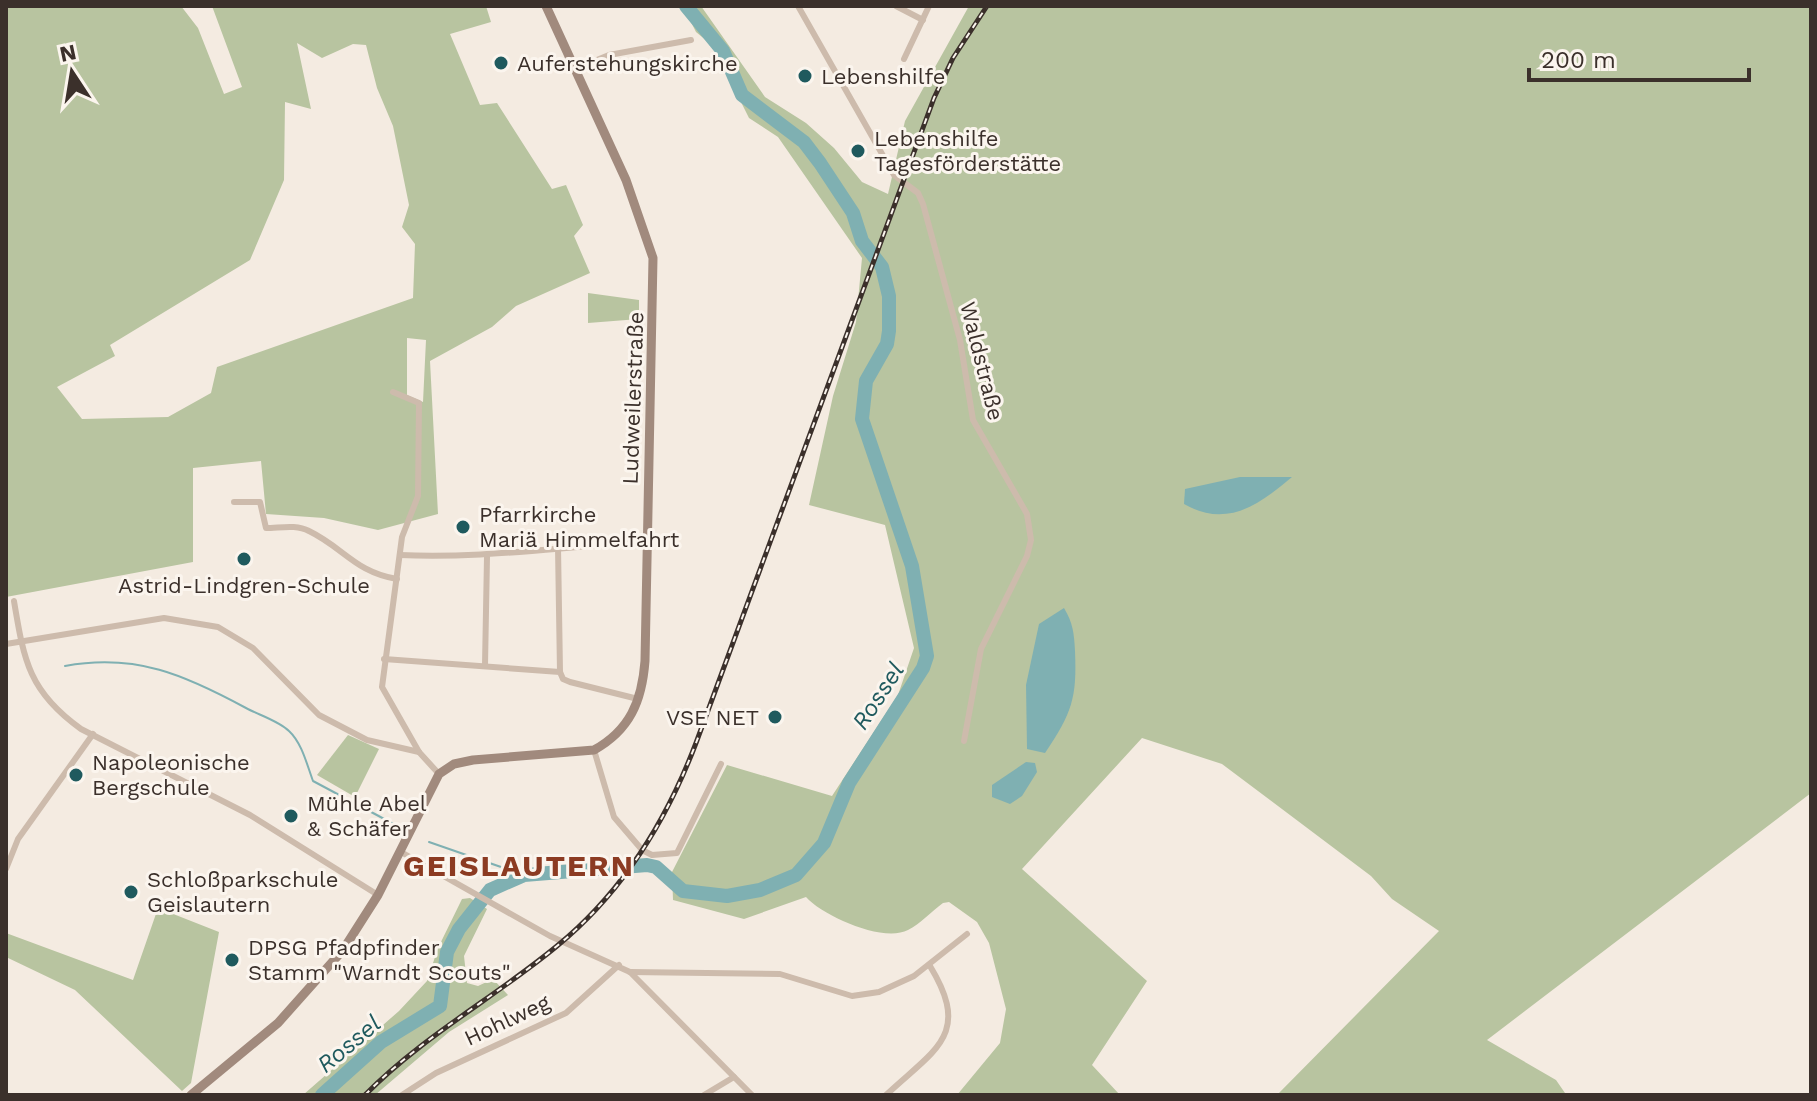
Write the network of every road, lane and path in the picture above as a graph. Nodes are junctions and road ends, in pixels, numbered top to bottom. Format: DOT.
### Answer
graph roads {
  1 [pos="546,6"];
  2 [pos="798,6"];
  3 [pos="896,6"];
  4 [pos="929,6"];
  5 [pos="923,20"];
  6 [pos="691,40"];
  7 [pos="904,59"];
  8 [pos="575,69"];
  9 [pos="393,392"];
  10 [pos="234,502"];
  11 [pos="648,542"];
  12 [pos="558,547"];
  13 [pos="400,555"];
  14 [pos="487,557"];
  15 [pos="397,579"];
  16 [pos="14,601"];
  17 [pos="20,640"];
  18 [pos="6,644"];
  19 [pos="384,659"];
  20 [pos="485,665"];
  21 [pos="560,672"];
  22 [pos="638,699"];
  23 [pos="93,734"];
  24 [pos="964,741"];
  25 [pos="594,750"];
  26 [pos="419,752"];
  27 [pos="721,764"];
  28 [pos="439,774"];
  29 [pos="401,852"];
  30 [pos="6,869"];
  31 [pos="378,895"];
  32 [pos="967,934"];
  33 [pos="619,965"];
  34 [pos="930,966"];
  35 [pos="630,972"];
  36 [pos="734,1077"];
  37 [pos="191,1095"];
  38 [pos="402,1095"];
  39 [pos="704,1095"];
  40 [pos="752,1095"];
  41 [pos="886,1095"];
  1 -- 8 [label="main road, Ludweilerstraße"];
  2 -- 24 [label="street, Waldstraße"];
  3 -- 5 [label="street"];
  4 -- 5 [label="street"];
  5 -- 7 [label="street"];
  6 -- 8 [label="street"];
  8 -- 11 [label="main road, Ludweilerstraße"];
  9 -- 13 [label="street"];
  10 -- 15 [label="street"];
  11 -- 12 [label="street"];
  11 -- 22 [label="main road, Ludweilerstraße"];
  12 -- 14 [label="street"];
  12 -- 21 [label="street"];
  13 -- 14 [label="street"];
  13 -- 15 [label="street"];
  14 -- 20 [label="street"];
  15 -- 19 [label="street"];
  16 -- 17 [label="street"];
  17 -- 18 [label="street"];
  17 -- 23 [label="street"];
  17 -- 26 [label="street"];
  19 -- 20 [label="street"];
  19 -- 26 [label="street"];
  20 -- 21 [label="street"];
  21 -- 22 [label="street"];
  22 -- 25 [label="main road, Ludweilerstraße"];
  23 -- 30 [label="street"];
  23 -- 31 [label="street"];
  25 -- 27 [label="street"];
  25 -- 28 [label="main road"];
  26 -- 28 [label="street"];
  28 -- 29 [label="main road"];
  29 -- 31 [label="main road"];
  29 -- 33 [label="street"];
  31 -- 37 [label="main road"];
  32 -- 34 [label="street"];
  33 -- 35 [label="street"];
  33 -- 38 [label="street, Hohlweg"];
  34 -- 35 [label="street"];
  34 -- 41 [label="street"];
  35 -- 36 [label="street"];
  36 -- 39 [label="street"];
  36 -- 40 [label="street"];
}
